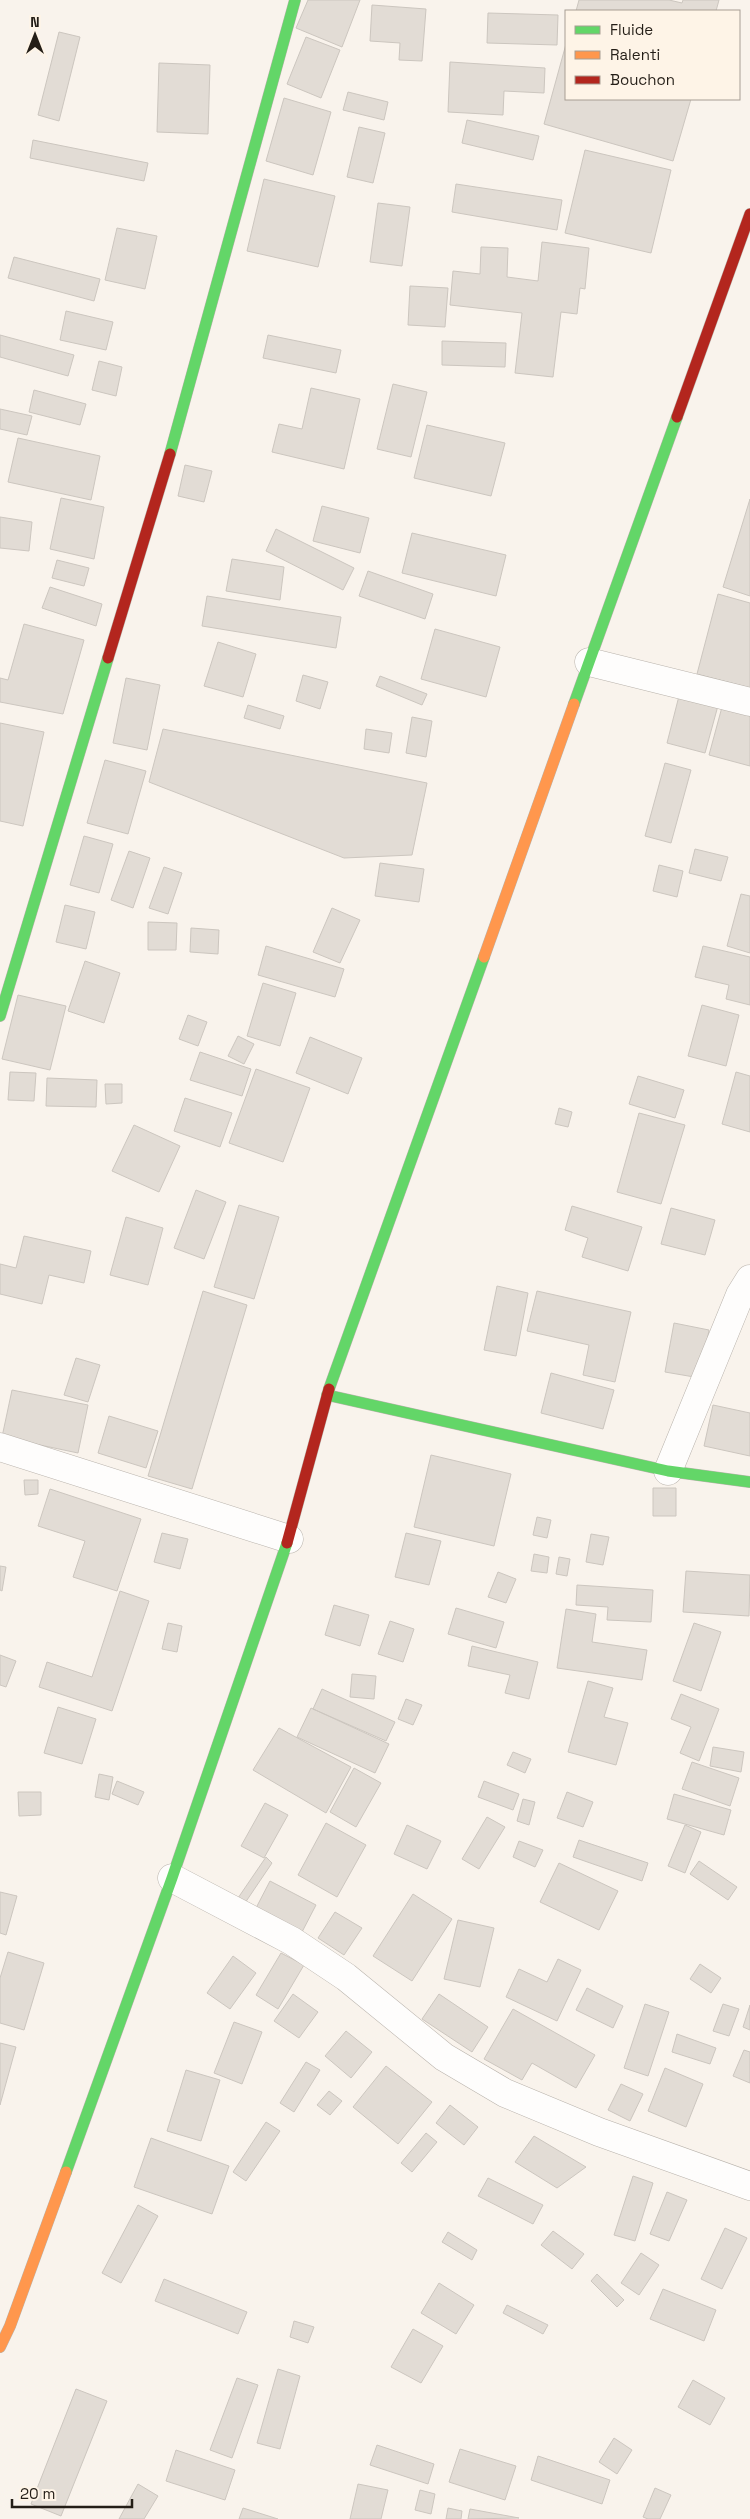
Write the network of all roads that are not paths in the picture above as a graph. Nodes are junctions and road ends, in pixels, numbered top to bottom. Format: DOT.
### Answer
graph roads {
  1 [pos="295,0"];
  2 [pos="750,214"];
  3 [pos="588,662"];
  4 [pos="750,702"];
  5 [pos="0,1016"];
  6 [pos="750,1278"];
  7 [pos="327,1395"];
  8 [pos="0,1447"];
  9 [pos="668,1471"];
  10 [pos="750,1482"];
  11 [pos="289,1539"];
  12 [pos="172,1878"];
  13 [pos="750,2186"];
  14 [pos="3,2332"];
  1 -- 5 [label="main road"];
  2 -- 3 [label="main road"];
  3 -- 4 [label="street"];
  3 -- 7 [label="main road"];
  6 -- 9 [label="street"];
  7 -- 9 [label="main road"];
  7 -- 11 [label="main road"];
  8 -- 11 [label="street"];
  9 -- 10 [label="main road"];
  11 -- 12 [label="main road"];
  12 -- 13 [label="street"];
  12 -- 14 [label="main road"];
}
